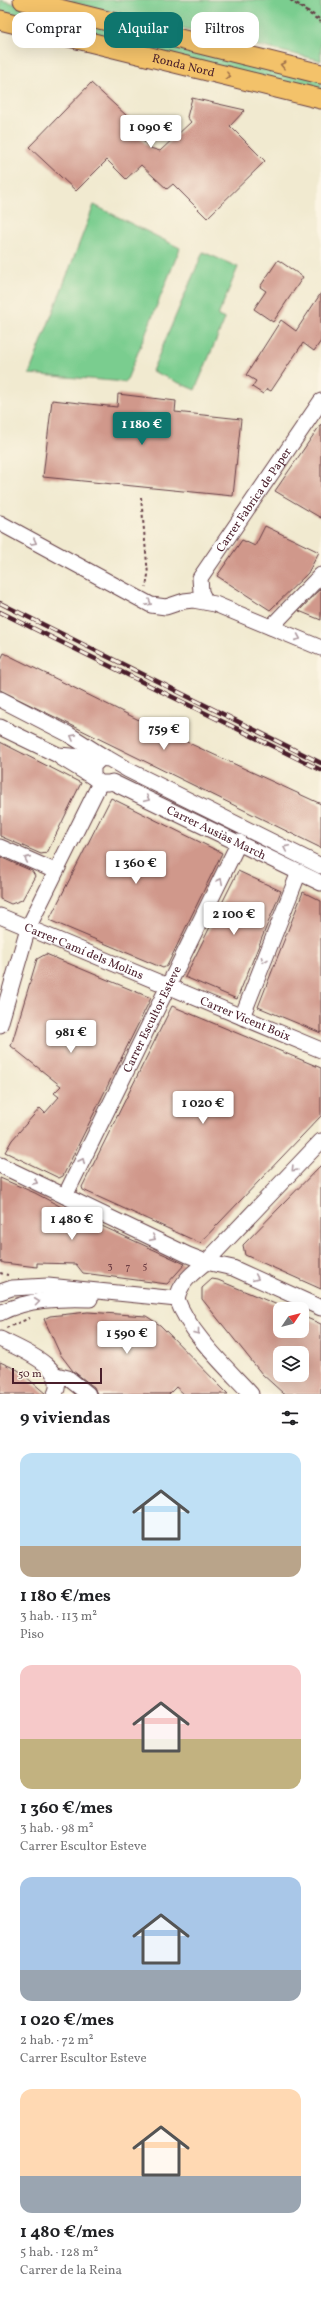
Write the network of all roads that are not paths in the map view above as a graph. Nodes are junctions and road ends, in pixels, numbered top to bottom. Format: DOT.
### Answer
graph roads {
  1 [pos="23,0"];
  2 [pos="0,20"];
  3 [pos="321,74"];
  4 [pos="321,99"];
  5 [pos="321,402"];
  6 [pos="0,523"];
  7 [pos="321,575"];
  8 [pos="206,602"];
  9 [pos="271,627"];
  10 [pos="321,648"];
  11 [pos="0,699"];
  12 [pos="0,726"];
  13 [pos="58,755"];
  14 [pos="107,760"];
  15 [pos="102,781"];
  16 [pos="239,842"];
  17 [pos="0,847"];
  18 [pos="321,866"];
  19 [pos="55,871"];
  20 [pos="299,872"];
  21 [pos="321,883"];
  22 [pos="0,916"];
  23 [pos="28,928"];
  24 [pos="169,986"];
  25 [pos="242,1017"];
  26 [pos="1,1020"];
  27 [pos="321,1050"];
  28 [pos="321,1141"];
  29 [pos="0,1165"];
  30 [pos="65,1196"];
  31 [pos="229,1238"];
  32 [pos="206,1262"];
  33 [pos="234,1269"];
  34 [pos="0,1292"];
  35 [pos="123,1294"];
  36 [pos="177,1299"];
  37 [pos="321,1308"];
  38 [pos="0,1313"];
  39 [pos="0,1339"];
  40 [pos="56,1375"];
  41 [pos="55,1394"];
  42 [pos="88,1394"];
  43 [pos="251,1394"];
  3 -- 1 [label="main road, Ronda Nord, one-way"];
  2 -- 4 [label="main road, Ronda Nord, one-way"];
  5 -- 8 [label="street, Carrer Fabrica de Paper"];
  6 -- 8 [label="street, one-way"];
  7 -- 9 [label="street"];
  8 -- 9 [label="street"];
  9 -- 10 [label="street, one-way"];
  14 -- 11 [label="street, Carrer Ausiàs March, one-way"];
  12 -- 13 [label="street, Carrer Ausiàs March"];
  13 -- 14 [label="street, Carrer Ausiàs March"];
  13 -- 15 [label="street, Carrer Ausiàs March"];
  14 -- 15 [label="street"];
  14 -- 15 [label="street"];
  18 -- 14 [label="street, Carrer Ausiàs March, one-way"];
  15 -- 16 [label="street, Carrer Ausiàs March, one-way"];
  15 -- 19 [label="street"];
  16 -- 20 [label="street, Carrer Ausiàs March"];
  24 -- 16 [label="street, Carrer Escultor Esteve, one-way"];
  19 -- 17 [label="street, one-way"];
  19 -- 23 [label="street"];
  20 -- 21 [label="street, Carrer Ausiàs March"];
  20 -- 25 [label="street, one-way"];
  22 -- 23 [label="street, Carrer Camí dels Molins"];
  23 -- 24 [label="street, Carrer Camí dels Molins"];
  23 -- 26 [label="street"];
  24 -- 25 [label="street, Carrer Vicent Boix"];
  30 -- 24 [label="street, Carrer Escultor Esteve, one-way"];
  25 -- 27 [label="street, Carrer Vicent Boix"];
  28 -- 31 [label="street, one-way"];
  29 -- 30 [label="street, one-way"];
  30 -- 32 [label="street, one-way"];
  31 -- 32 [label="street"];
  31 -- 33 [label="street"];
  32 -- 33 [label="street"];
  32 -- 36 [label="street"];
  33 -- 37 [label="street, one-way"];
  34 -- 35 [label="street"];
  35 -- 36 [label="street"];
  38 -- 35 [label="street, one-way"];
  36 -- 43 [label="street, one-way"];
  39 -- 40 [label="street"];
  40 -- 41 [label="street"];
  40 -- 42 [label="street"];
}
